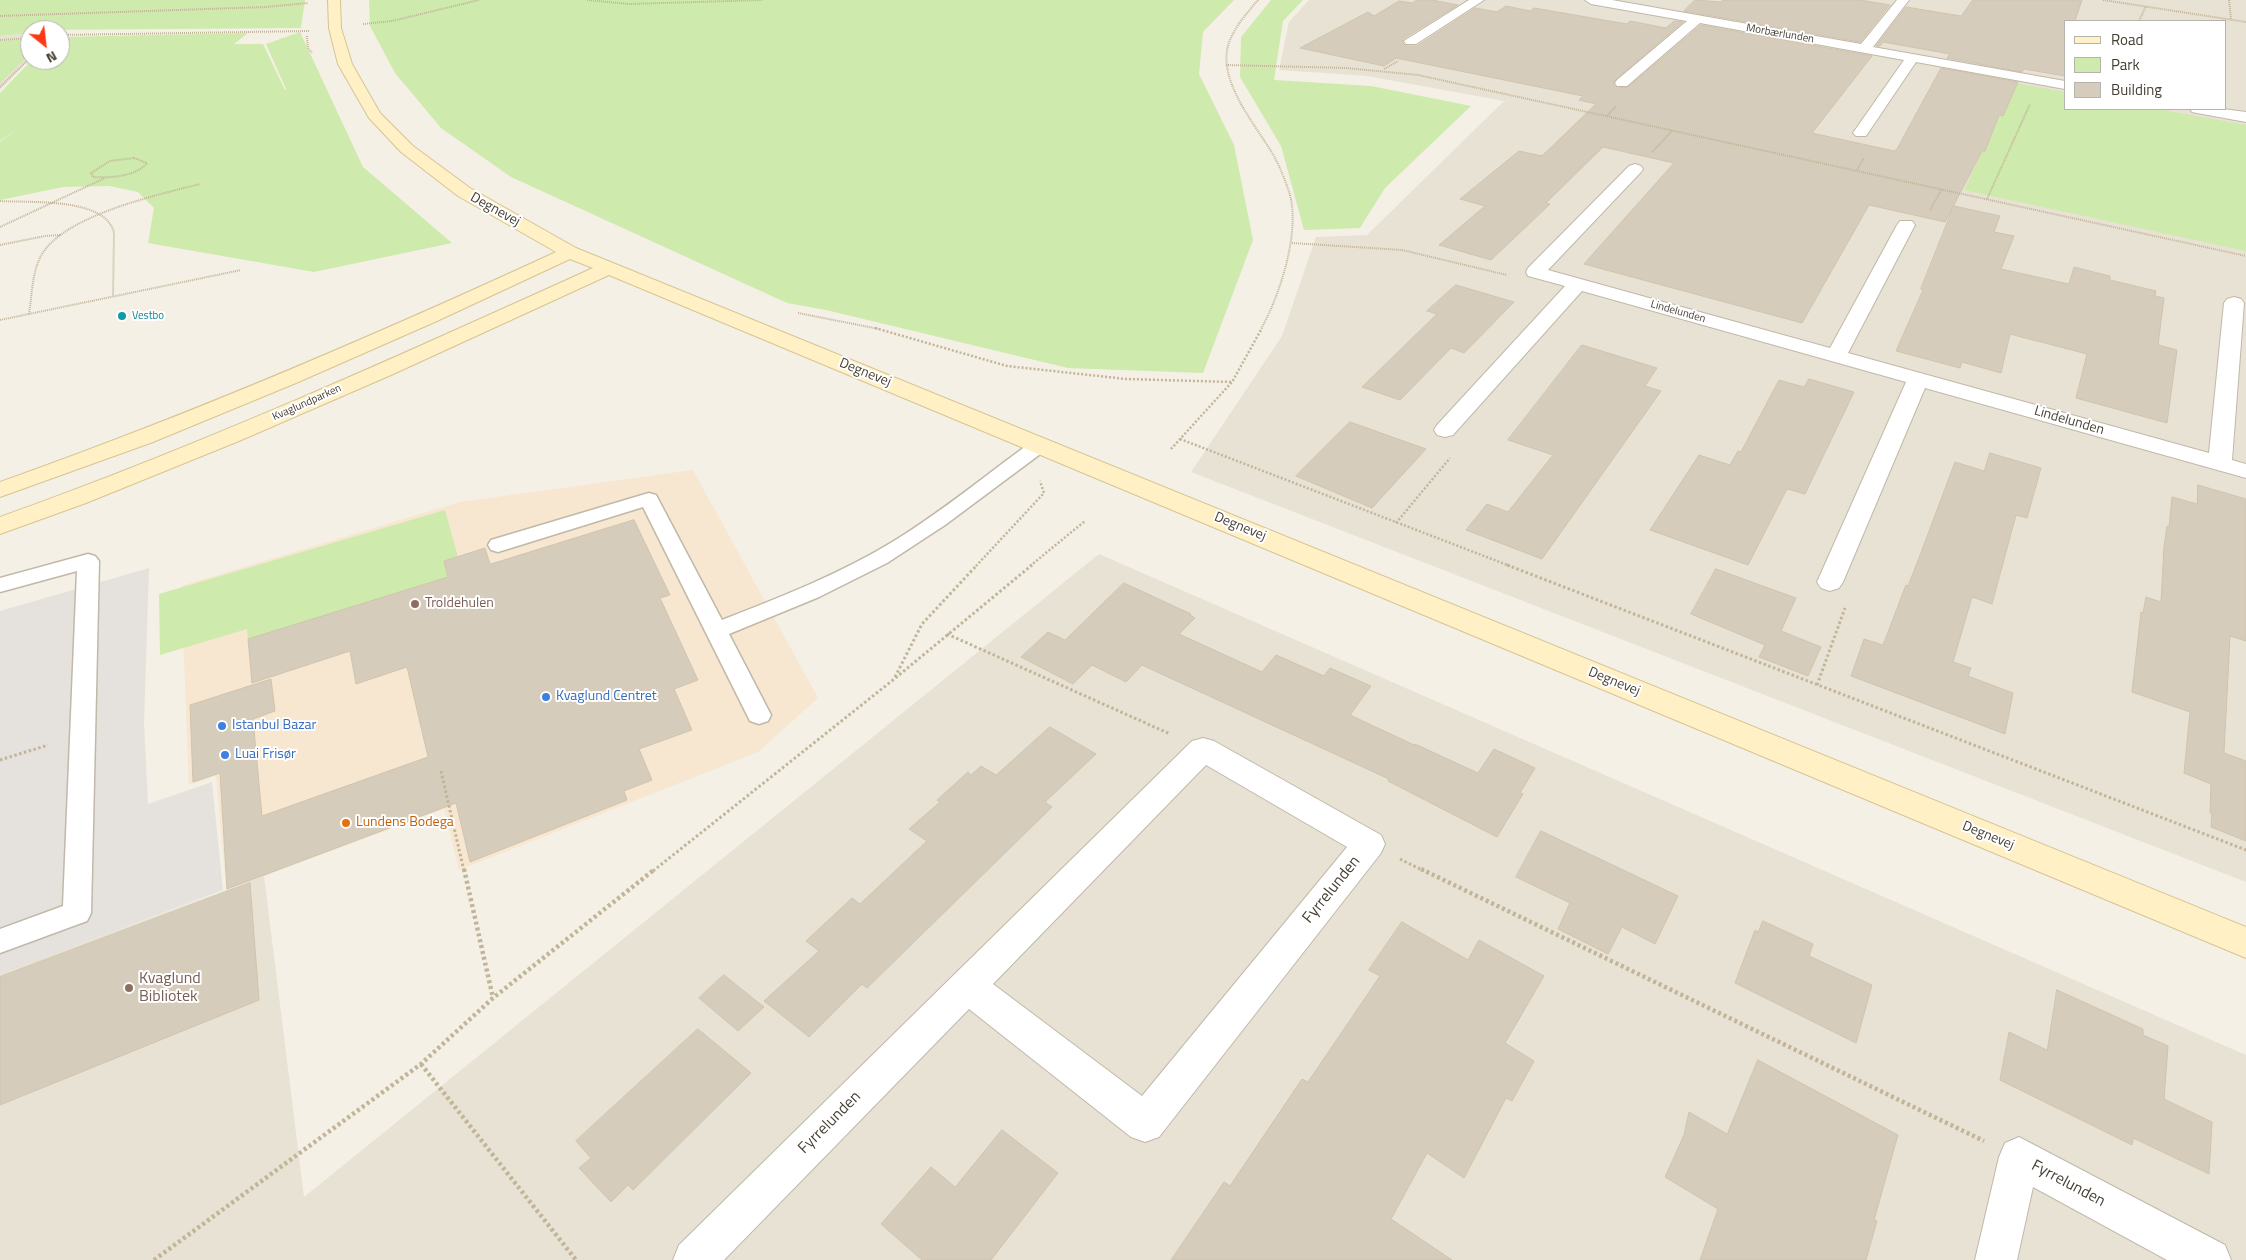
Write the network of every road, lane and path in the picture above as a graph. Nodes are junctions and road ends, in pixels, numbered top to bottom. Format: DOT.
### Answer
graph roads {
  1 [pos="334,0"];
  2 [pos="479,0"];
  3 [pos="587,0"];
  4 [pos="763,0"];
  5 [pos="1258,0"];
  6 [pos="1478,0"];
  7 [pos="1591,0"];
  8 [pos="1664,0"];
  9 [pos="1903,0"];
  10 [pos="2103,0"];
  11 [pos="2229,0"];
  12 [pos="316,4"];
  13 [pos="2146,6"];
  14 [pos="1651,11"];
  15 [pos="0,16"];
  16 [pos="361,16"];
  17 [pos="1697,19"];
  18 [pos="2231,19"];
  19 [pos="2139,20"];
  20 [pos="2246,22"];
  21 [pos="335,28"];
  22 [pos="70,35"];
  23 [pos="20,39"];
  24 [pos="0,40"];
  25 [pos="1411,41"];
  26 [pos="1864,49"];
  27 [pos="1912,58"];
  28 [pos="1226,65"];
  29 [pos="20,68"];
  30 [pos="2040,80"];
  31 [pos="1622,83"];
  32 [pos="2064,85"];
  33 [pos="0,87"];
  34 [pos="2202,110"];
  35 [pos="2246,118"];
  36 [pos="1860,133"];
  37 [pos="1635,169"];
  38 [pos="106,178"];
  39 [pos="200,184"];
  40 [pos="1988,199"];
  41 [pos="0,202"];
  42 [pos="48,203"];
  43 [pos="101,215"];
  44 [pos="1906,225"];
  45 [pos="0,227"];
  46 [pos="62,235"];
  47 [pos="1292,243"];
  48 [pos="0,245"];
  49 [pos="570,252"];
  50 [pos="2246,256"];
  51 [pos="609,268"];
  52 [pos="241,270"];
  53 [pos="1535,272"];
  54 [pos="1578,284"];
  55 [pos="113,296"];
  56 [pos="2234,303"];
  57 [pos="793,312"];
  58 [pos="29,314"];
  59 [pos="0,320"];
  60 [pos="1836,356"];
  61 [pos="1918,379"];
  62 [pos="1232,382"];
  63 [pos="1445,430"];
  64 [pos="1180,439"];
  65 [pos="1040,445"];
  66 [pos="1172,449"];
  67 [pos="2220,464"];
  68 [pos="2246,471"];
  69 [pos="0,490"];
  70 [pos="1044,493"];
  71 [pos="1085,521"];
  72 [pos="1396,523"];
  73 [pos="0,526"];
  74 [pos="498,545"];
  75 [pos="1830,582"];
  76 [pos="0,586"];
  77 [pos="716,630"];
  78 [pos="947,634"];
  79 [pos="893,680"];
  80 [pos="1818,685"];
  81 [pos="759,715"];
  82 [pos="82,735"];
  83 [pos="1203,748"];
  84 [pos="0,760"];
  85 [pos="441,770"];
  86 [pos="1369,844"];
  87 [pos="2246,850"];
  88 [pos="0,941"];
  89 [pos="2246,943"];
  90 [pos="966,986"];
  91 [pos="493,998"];
  92 [pos="421,1064"];
  93 [pos="2019,1158"];
  94 [pos="154,1260"];
  95 [pos="576,1260"];
  96 [pos="694,1260"];
  97 [pos="1996,1260"];
  98 [pos="2210,1260"];
  1 -- 21 [label="street, Degnevej"];
  2 -- 16 [label="path"];
  3 -- 4 [label="path"];
  5 -- 28 [label="path"];
  6 -- 25 [label="street"];
  7 -- 14 [label="street, Morbærlunden"];
  8 -- 14 [label="street"];
  9 -- 26 [label="street"];
  10 -- 13 [label="path"];
  11 -- 18 [label="path"];
  12 -- 15 [label="path"];
  13 -- 18 [label="path"];
  13 -- 19 [label="path"];
  14 -- 17 [label="street, Morbærlunden"];
  17 -- 26 [label="street, Morbærlunden"];
  17 -- 31 [label="street"];
  18 -- 20 [label="path"];
  21 -- 22 [label="path"];
  21 -- 49 [label="street, Degnevej"];
  23 -- 24 [label="path"];
  26 -- 27 [label="street, Morbærlunden"];
  27 -- 30 [label="street, Morbærlunden"];
  27 -- 36 [label="street"];
  28 -- 40 [label="path"];
  28 -- 47 [label="path"];
  29 -- 33 [label="path"];
  30 -- 32 [label="street, Morbærlunden"];
  30 -- 40 [label="path"];
  34 -- 35 [label="street"];
  37 -- 53 [label="street"];
  38 -- 38 [label="path"];
  38 -- 42 [label="path"];
  39 -- 43 [label="path"];
  40 -- 50 [label="path"];
  41 -- 42 [label="path"];
  42 -- 43 [label="path"];
  42 -- 45 [label="path"];
  43 -- 46 [label="path"];
  43 -- 55 [label="path"];
  44 -- 60 [label="street"];
  46 -- 48 [label="path"];
  46 -- 58 [label="path"];
  47 -- 53 [label="path"];
  47 -- 62 [label="path"];
  49 -- 51 [label="street, Degnevej"];
  49 -- 69 [label="street"];
  51 -- 65 [label="street, Degnevej"];
  51 -- 73 [label="street, Kvaglundparken"];
  52 -- 55 [label="path"];
  53 -- 54 [label="street, Lindelunden"];
  54 -- 60 [label="street, Lindelunden"];
  54 -- 63 [label="street"];
  55 -- 58 [label="path"];
  56 -- 67 [label="street"];
  57 -- 62 [label="path"];
  58 -- 59 [label="path"];
  60 -- 61 [label="street, Lindelunden"];
  61 -- 67 [label="street, Lindelunden"];
  61 -- 75 [label="street"];
  62 -- 64 [label="path"];
  63 -- 72 [label="path"];
  64 -- 66 [label="path"];
  64 -- 72 [label="path"];
  65 -- 77 [label="lane"];
  65 -- 89 [label="street, Degnevej"];
  67 -- 68 [label="street, Lindelunden"];
  70 -- 79 [label="path"];
  71 -- 78 [label="path"];
  72 -- 80 [label="path"];
  74 -- 77 [label="lane"];
  75 -- 80 [label="path"];
  76 -- 82 [label="lane"];
  77 -- 81 [label="lane"];
  78 -- 79 [label="path"];
  78 -- 83 [label="path"];
  79 -- 91 [label="path"];
  80 -- 87 [label="path"];
  82 -- 84 [label="path"];
  82 -- 88 [label="lane"];
  83 -- 86 [label="street, Fyrrelunden"];
  83 -- 90 [label="street, Fyrrelunden"];
  85 -- 91 [label="path"];
  86 -- 90 [label="street, Fyrrelunden"];
  86 -- 93 [label="path"];
  90 -- 96 [label="street, Fyrrelunden"];
  91 -- 92 [label="path"];
  92 -- 94 [label="path"];
  92 -- 95 [label="path"];
  93 -- 97 [label="street, Fyrrelunden"];
  93 -- 98 [label="street, Fyrrelunden"];
}
